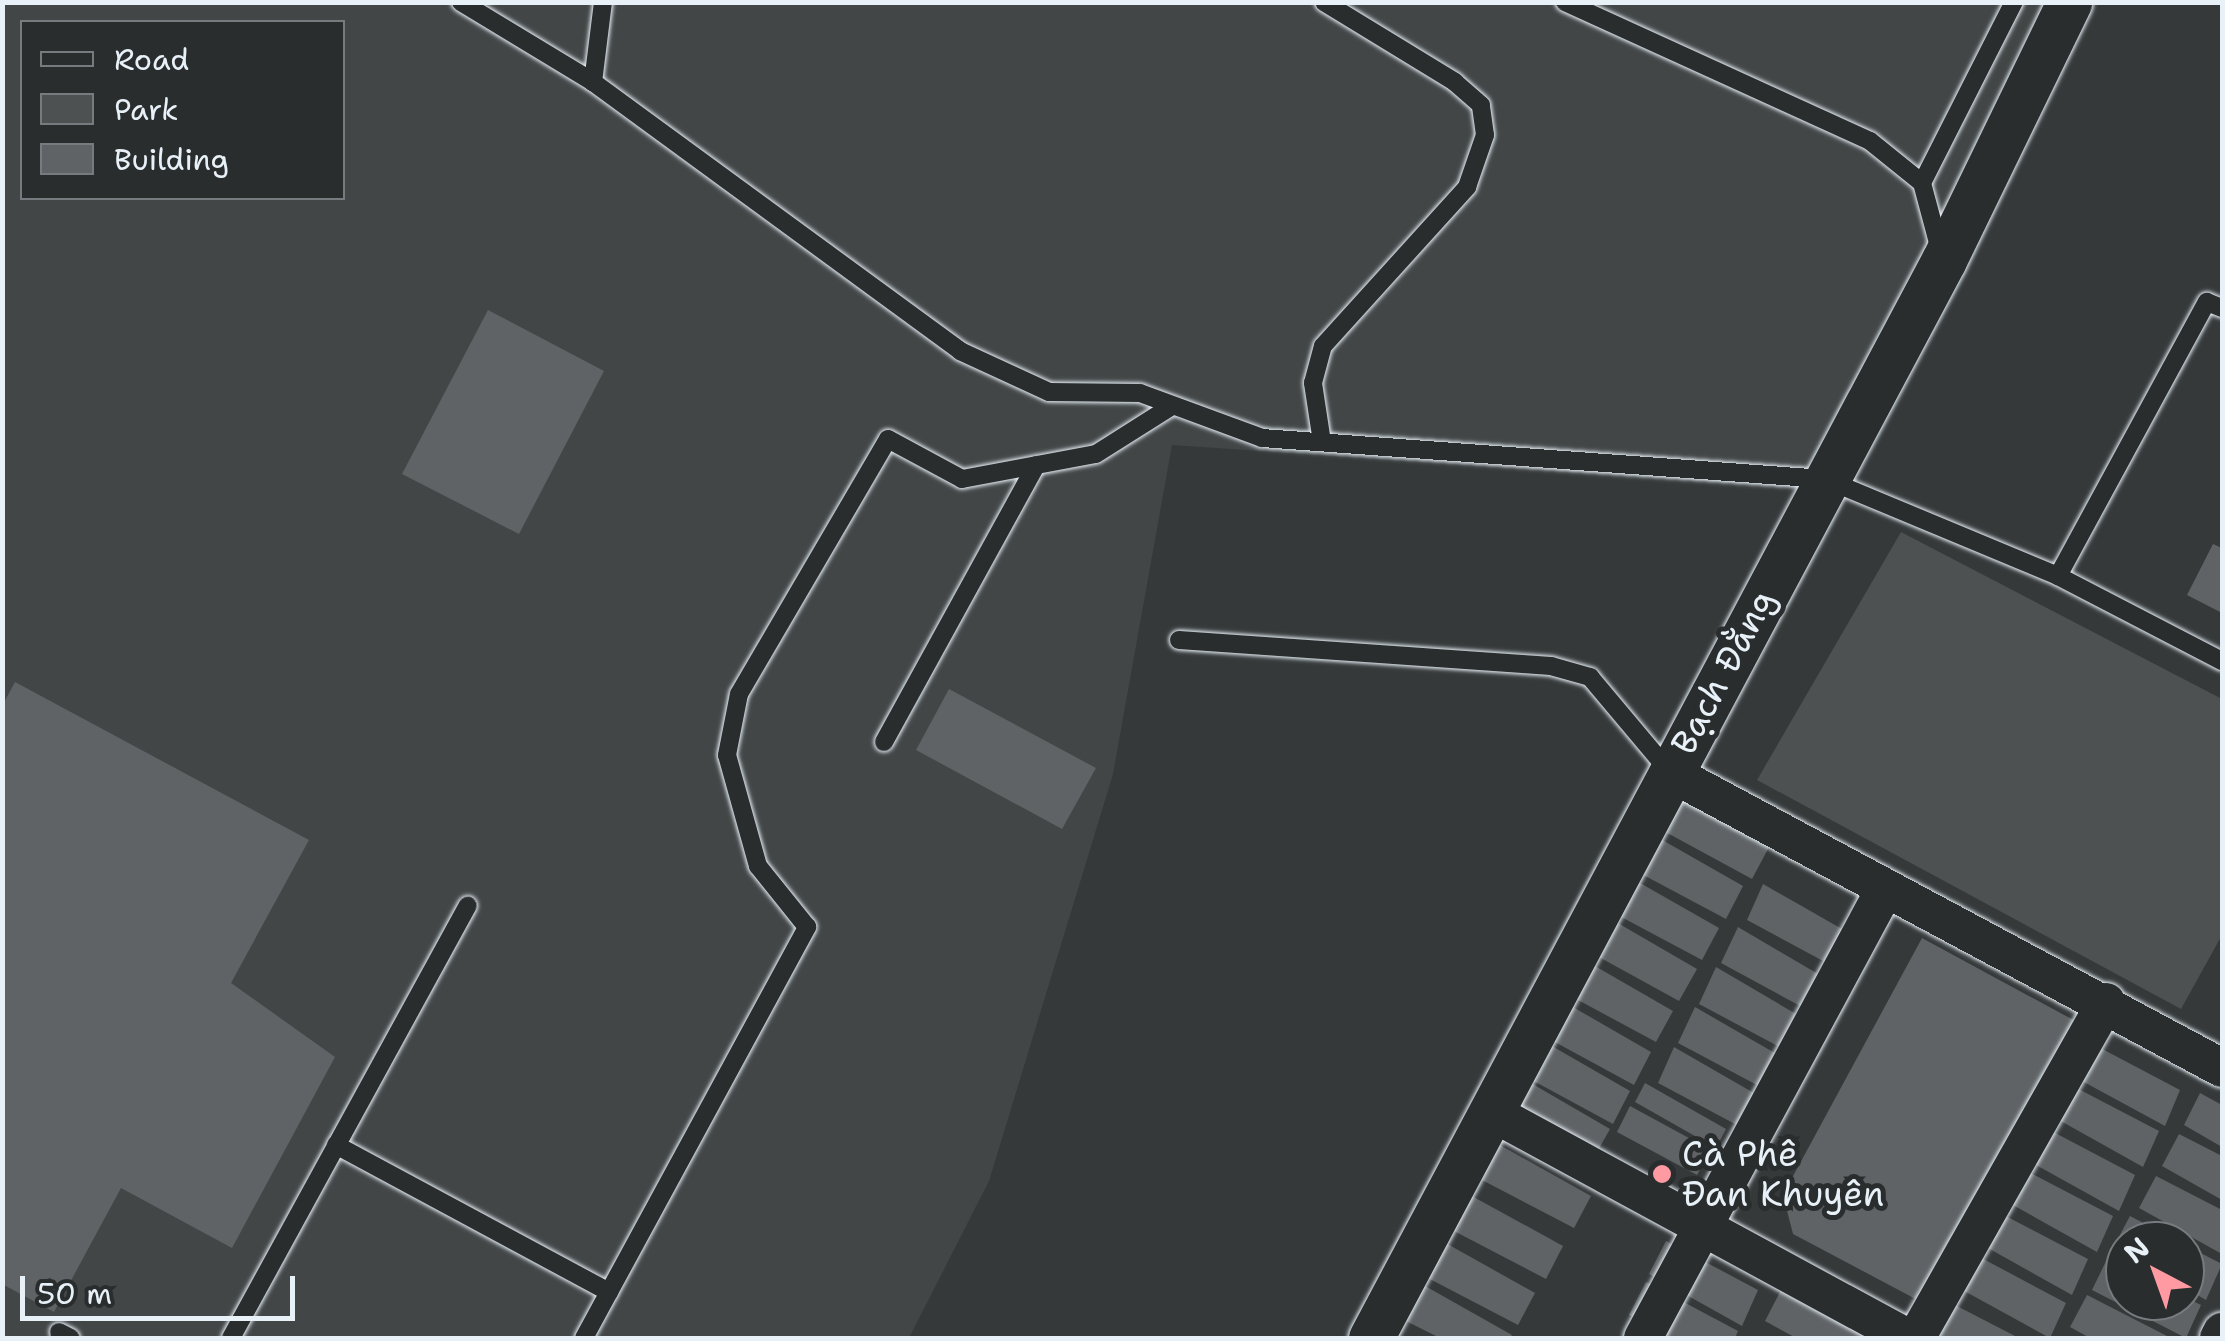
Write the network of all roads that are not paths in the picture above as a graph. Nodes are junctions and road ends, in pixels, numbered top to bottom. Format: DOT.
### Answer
graph roads {
  1 [pos="461,2"];
  2 [pos="603,2"];
  3 [pos="1324,2"];
  4 [pos="1564,2"];
  5 [pos="2014,2"];
  6 [pos="2069,2"];
  7 [pos="594,82"];
  8 [pos="1922,183"];
  9 [pos="1944,260"];
  10 [pos="2222,308"];
  11 [pos="1172,406"];
  12 [pos="1322,442"];
  13 [pos="1036,465"];
  14 [pos="1825,480"];
  15 [pos="2058,576"];
  16 [pos="1180,640"];
  17 [pos="2222,660"];
  18 [pos="884,742"];
  19 [pos="1669,772"];
  20 [pos="1884,891"];
  21 [pos="468,906"];
  22 [pos="2106,1002"];
  23 [pos="2222,1068"];
  24 [pos="1495,1114"];
  25 [pos="336,1144"];
  26 [pos="1704,1225"];
  27 [pos="608,1292"];
  28 [pos="232,1338"];
  29 [pos="584,1338"];
  30 [pos="1371,1338"];
  31 [pos="1643,1338"];
  32 [pos="1907,1338"];
  33 [pos="1916,1338"];
  1 -- 7 [label="lane"];
  2 -- 7 [label="lane"];
  3 -- 12 [label="lane"];
  4 -- 8 [label="lane"];
  5 -- 8 [label="lane"];
  6 -- 9 [label="street, Bạch Đằng"];
  7 -- 11 [label="lane"];
  8 -- 9 [label="lane"];
  9 -- 14 [label="street, Bạch Đằng"];
  10 -- 15 [label="lane"];
  11 -- 12 [label="lane"];
  11 -- 13 [label="lane"];
  12 -- 14 [label="lane"];
  13 -- 18 [label="lane"];
  13 -- 27 [label="lane"];
  14 -- 15 [label="lane"];
  14 -- 19 [label="street, Bạch Đằng"];
  15 -- 17 [label="lane"];
  16 -- 19 [label="lane"];
  19 -- 20 [label="street"];
  19 -- 24 [label="street, Bạch Đằng"];
  20 -- 22 [label="street"];
  20 -- 26 [label="street"];
  21 -- 25 [label="lane"];
  22 -- 23 [label="street"];
  22 -- 33 [label="street"];
  24 -- 26 [label="street"];
  24 -- 30 [label="street, Bạch Đằng"];
  25 -- 27 [label="lane"];
  25 -- 28 [label="lane"];
  26 -- 31 [label="street"];
  26 -- 32 [label="street"];
  27 -- 29 [label="lane"];
}
